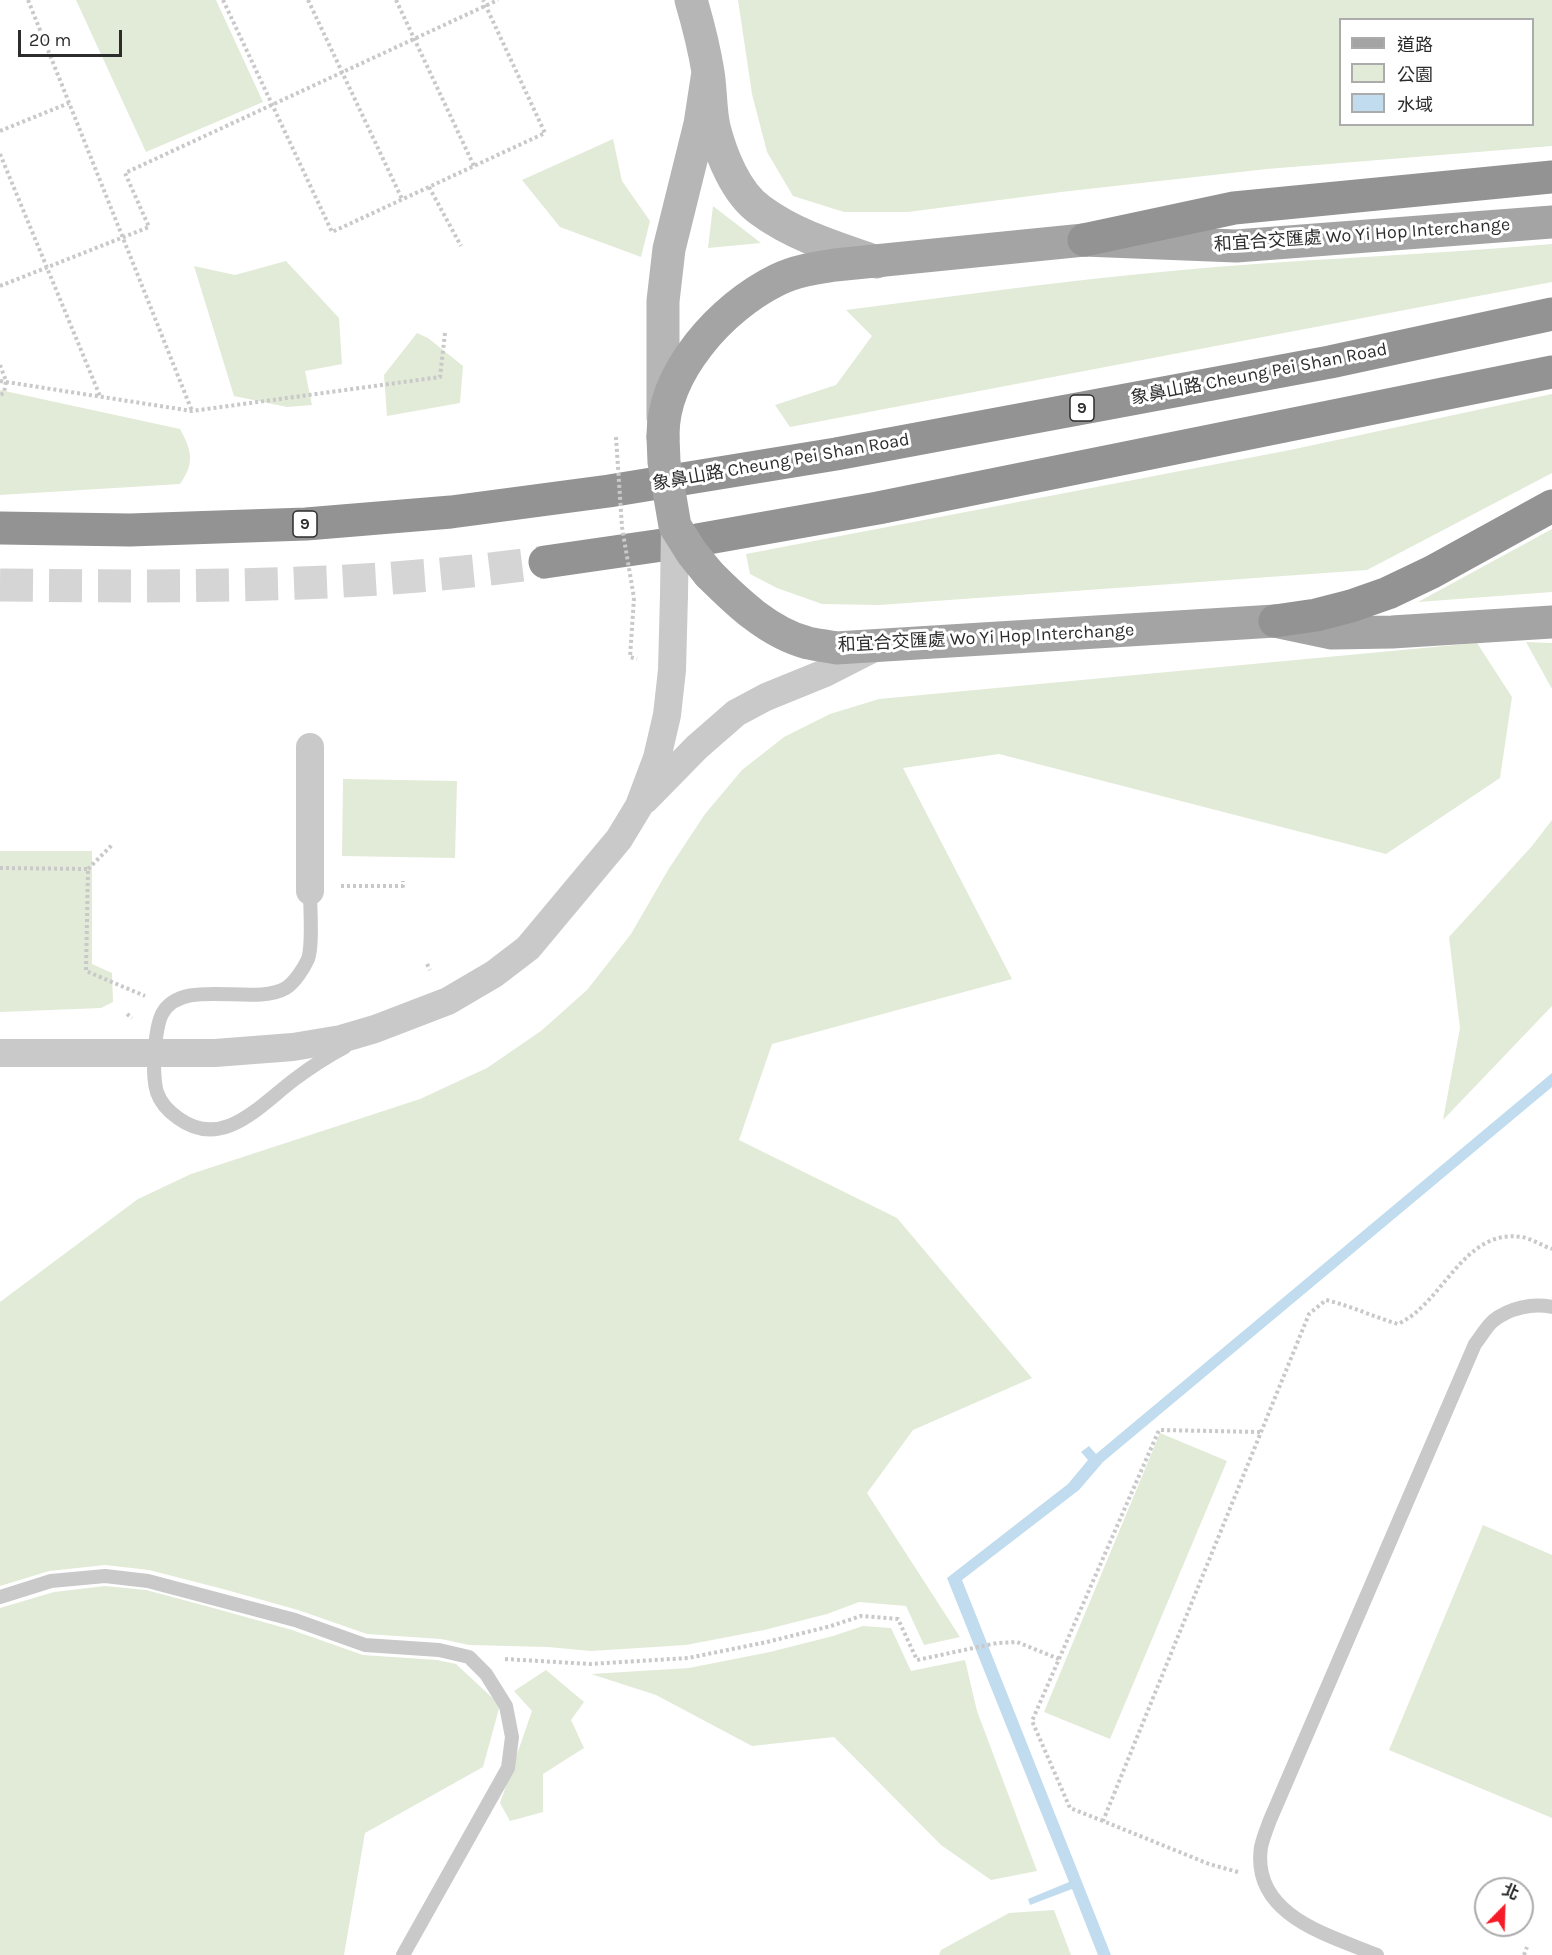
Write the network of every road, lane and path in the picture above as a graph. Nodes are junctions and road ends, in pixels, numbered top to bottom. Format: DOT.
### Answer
graph roads {
  1 [pos="28,0"];
  2 [pos="223,0"];
  3 [pos="308,0"];
  4 [pos="396,0"];
  5 [pos="483,0"];
  6 [pos="498,0"];
  7 [pos="691,0"];
  8 [pos="485,6"];
  9 [pos="414,39"];
  10 [pos="342,72"];
  11 [pos="708,72"];
  12 [pos="69,104"];
  13 [pos="272,105"];
  14 [pos="0,131"];
  15 [pos="0,154"];
  16 [pos="474,166"];
  17 [pos="1552,177"];
  18 [pos="429,187"];
  19 [pos="402,199"];
  20 [pos="1552,222"];
  21 [pos="124,237"];
  22 [pos="1084,240"];
  23 [pos="461,246"];
  24 [pos="878,262"];
  25 [pos="47,268"];
  26 [pos="0,286"];
  27 [pos="1552,314"];
  28 [pos="444,333"];
  29 [pos="0,365"];
  30 [pos="1552,372"];
  31 [pos="0,381"];
  32 [pos="6,381"];
  33 [pos="0,395"];
  34 [pos="100,396"];
  35 [pos="192,411"];
  36 [pos="663,430"];
  37 [pos="616,436"];
  38 [pos="1552,506"];
  39 [pos="675,526"];
  40 [pos="0,528"];
  41 [pos="545,562"];
  42 [pos="1275,621"];
  43 [pos="1552,622"];
  44 [pos="880,645"];
  45 [pos="638,659"];
  46 [pos="310,747"];
  47 [pos="639,806"];
  48 [pos="112,845"];
  49 [pos="0,868"];
  50 [pos="88,869"];
  51 [pos="404,881"];
  52 [pos="310,888"];
  53 [pos="426,964"];
  54 [pos="430,970"];
  55 [pos="147,997"];
  56 [pos="127,1014"];
  57 [pos="132,1018"];
  58 [pos="375,1029"];
  59 [pos="0,1053"];
  60 [pos="155,1053"];
  61 [pos="1552,1250"];
  62 [pos="1552,1307"];
  63 [pos="1260,1432"];
  64 [pos="0,1597"];
  65 [pos="469,1657"];
  66 [pos="1059,1659"];
  67 [pos="1103,1821"];
  68 [pos="1264,1879"];
  69 [pos="1527,1947"];
  70 [pos="403,1955"];
  71 [pos="1377,1955"];
  72 [pos="1524,1955"];
  1 -- 12 [label="path"];
  2 -- 13 [label="path"];
  3 -- 10 [label="path"];
  4 -- 9 [label="path"];
  5 -- 8 [label="path"];
  6 -- 8 [label="path"];
  7 -- 11 [label="street"];
  8 -- 9 [label="path"];
  8 -- 16 [label="path"];
  9 -- 10 [label="path"];
  9 -- 16 [label="path"];
  10 -- 13 [label="path"];
  10 -- 19 [label="path"];
  11 -- 24 [label="street"];
  11 -- 36 [label="street"];
  12 -- 14 [label="path"];
  12 -- 21 [label="path"];
  13 -- 19 [label="path"];
  13 -- 21 [label="path"];
  15 -- 25 [label="path"];
  16 -- 18 [label="path"];
  17 -- 22 [label="highway"];
  18 -- 19 [label="path"];
  18 -- 23 [label="path"];
  20 -- 22 [label="main road, 和宜合交匯處 Wo Yi Hop Interchange"];
  21 -- 25 [label="path"];
  21 -- 35 [label="path"];
  22 -- 24 [label="main road, 和宜合交匯處 Wo Yi Hop Interchange"];
  24 -- 36 [label="main road, 和宜合交匯處 Wo Yi Hop Interchange"];
  25 -- 26 [label="path"];
  25 -- 34 [label="path"];
  27 -- 40 [label="highway, 象鼻山路 Cheung Pei Shan Road / 9"];
  28 -- 35 [label="path"];
  29 -- 32 [label="path"];
  30 -- 41 [label="highway"];
  31 -- 32 [label="path"];
  32 -- 33 [label="path"];
  32 -- 34 [label="path"];
  34 -- 35 [label="path"];
  36 -- 39 [label="main road, 和宜合交匯處 Wo Yi Hop Interchange, bridge"];
  37 -- 45 [label="path, bridge"];
  38 -- 42 [label="highway"];
  39 -- 44 [label="main road, 和宜合交匯處 Wo Yi Hop Interchange, bridge"];
  39 -- 47 [label="street, bridge"];
  42 -- 43 [label="main road, 和宜合交匯處 Wo Yi Hop Interchange"];
  42 -- 44 [label="main road, 和宜合交匯處 Wo Yi Hop Interchange"];
  44 -- 47 [label="street"];
  46 -- 52 [label="street"];
  47 -- 58 [label="street"];
  48 -- 50 [label="path"];
  49 -- 50 [label="path"];
  50 -- 55 [label="path"];
  51 -- 52 [label="path"];
  52 -- 60 [label="lane"];
  53 -- 54 [label="path"];
  56 -- 57 [label="path"];
  58 -- 60 [label="street"];
  58 -- 60 [label="lane"];
  59 -- 60 [label="street"];
  61 -- 63 [label="path"];
  62 -- 68 [label="lane"];
  63 -- 66 [label="path"];
  63 -- 67 [label="path"];
  64 -- 65 [label="lane"];
  65 -- 66 [label="path"];
  65 -- 70 [label="lane"];
  66 -- 67 [label="path"];
  67 -- 68 [label="path"];
  68 -- 71 [label="lane"];
  69 -- 72 [label="path"];
}
